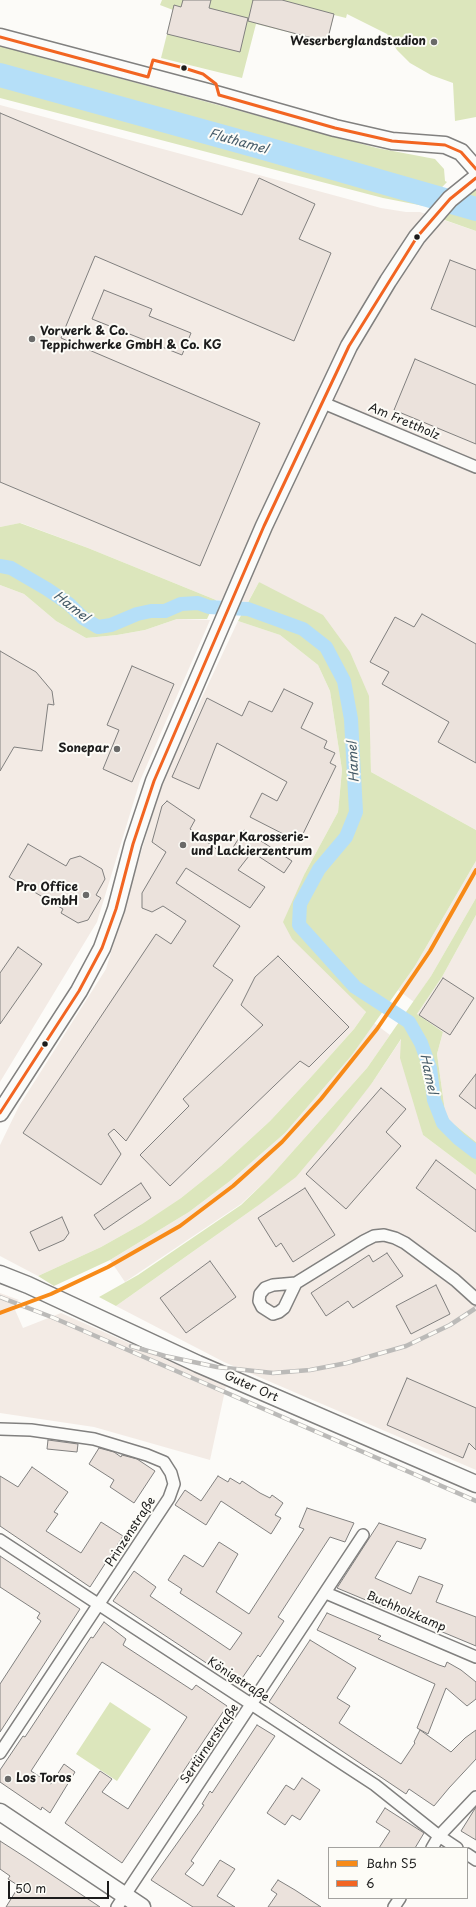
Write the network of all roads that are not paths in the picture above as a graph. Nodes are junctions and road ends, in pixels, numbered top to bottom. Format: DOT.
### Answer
graph roads {
  1 [pos="0,37"];
  2 [pos="476,169"];
  3 [pos="471,182"];
  4 [pos="321,402"];
  5 [pos="476,467"];
  6 [pos="0,1113"];
  7 [pos="0,1267"];
  8 [pos="0,1274"];
  9 [pos="296,1283"];
  10 [pos="28,1285"];
  11 [pos="476,1299"];
  12 [pos="0,1429"];
  13 [pos="476,1484"];
  14 [pos="363,1535"];
  15 [pos="0,1540"];
  16 [pos="326,1593"];
  17 [pos="99,1606"];
  18 [pos="476,1657"];
  19 [pos="251,1705"];
  20 [pos="0,1753"];
  21 [pos="476,1796"];
  22 [pos="0,1812"];
  23 [pos="439,1836"];
  24 [pos="433,1847"];
  25 [pos="456,1847"];
  26 [pos="121,1901"];
  27 [pos="142,1907"];
  1 -- 2 [label="main road"];
  3 -- 4 [label="main road"];
  4 -- 5 [label="street, Am Frettholz"];
  4 -- 6 [label="main road"];
  7 -- 10 [label="main road"];
  8 -- 10 [label="main road"];
  9 -- 11 [label="street"];
  10 -- 13 [label="main road, Guter Ort"];
  12 -- 17 [label="street, Prinzenstraße"];
  14 -- 16 [label="street, Sertürnerstraße"];
  15 -- 17 [label="street, Königstraße"];
  16 -- 18 [label="street, Buchholzkamp"];
  16 -- 19 [label="street, Sertürnerstraße"];
  17 -- 19 [label="street, Königstraße"];
  17 -- 20 [label="street, Prinzenstraße"];
  19 -- 23 [label="street, Königstraße"];
  19 -- 26 [label="street, Sertürnerstraße"];
  21 -- 23 [label="street"];
  22 -- 26 [label="main road"];
  23 -- 24 [label="street"];
  23 -- 25 [label="street, Königstraße"];
  26 -- 27 [label="main road"];
}
